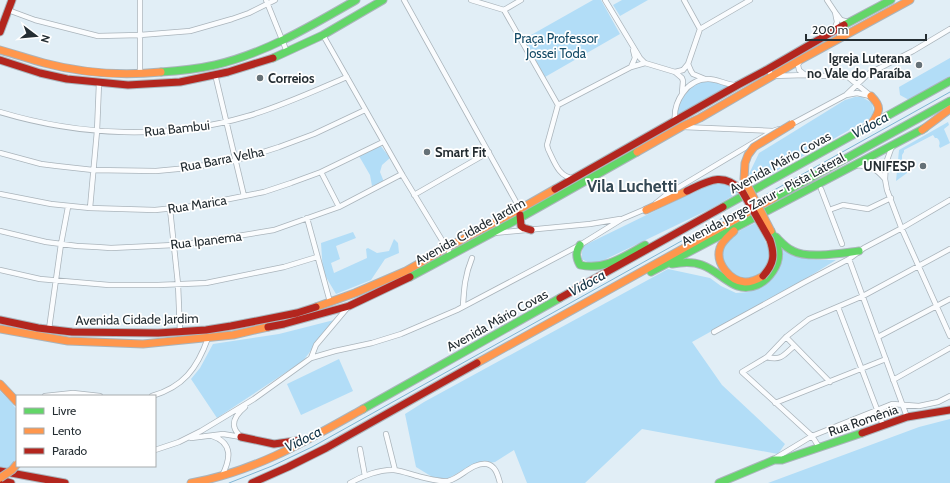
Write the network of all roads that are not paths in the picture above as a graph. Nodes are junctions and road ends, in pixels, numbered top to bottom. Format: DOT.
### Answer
graph roads {
  1 [pos="12,0"];
  2 [pos="140,0"];
  3 [pos="275,0"];
  4 [pos="356,0"];
  5 [pos="383,0"];
  6 [pos="404,0"];
  7 [pos="471,0"];
  8 [pos="521,0"];
  9 [pos="606,0"];
  10 [pos="684,0"];
  11 [pos="750,0"];
  12 [pos="827,0"];
  13 [pos="891,0"];
  14 [pos="910,0"];
  15 [pos="268,2"];
  16 [pos="8,10"];
  17 [pos="504,10"];
  18 [pos="835,12"];
  19 [pos="848,22"];
  20 [pos="700,29"];
  21 [pos="950,29"];
  22 [pos="834,30"];
  23 [pos="0,32"];
  24 [pos="140,35"];
  25 [pos="323,35"];
  26 [pos="283,40"];
  27 [pos="632,46"];
  28 [pos="0,50"];
  29 [pos="287,52"];
  30 [pos="0,60"];
  31 [pos="800,60"];
  32 [pos="44,63"];
  33 [pos="645,63"];
  34 [pos="688,64"];
  35 [pos="631,67"];
  36 [pos="72,69"];
  37 [pos="768,69"];
  38 [pos="185,70"];
  39 [pos="40,72"];
  40 [pos="675,72"];
  41 [pos="140,74"];
  42 [pos="215,74"];
  43 [pos="868,74"];
  44 [pos="806,75"];
  45 [pos="772,76"];
  46 [pos="347,77"];
  47 [pos="848,77"];
  48 [pos="705,79"];
  49 [pos="72,80"];
  50 [pos="99,82"];
  51 [pos="180,82"];
  52 [pos="950,82"];
  53 [pos="738,85"];
  54 [pos="857,85"];
  55 [pos="682,93"];
  56 [pos="846,95"];
  57 [pos="871,96"];
  58 [pos="950,102"];
  59 [pos="558,105"];
  60 [pos="950,109"];
  61 [pos="365,110"];
  62 [pos="0,112"];
  63 [pos="950,114"];
  64 [pos="700,118"];
  65 [pos="675,121"];
  66 [pos="227,122"];
  67 [pos="792,124"];
  68 [pos="870,125"];
  69 [pos="681,127"];
  70 [pos="705,128"];
  71 [pos="922,130"];
  72 [pos="97,131"];
  73 [pos="773,131"];
  74 [pos="384,142"];
  75 [pos="896,142"];
  76 [pos="489,152"];
  77 [pos="0,153"];
  78 [pos="235,160"];
  79 [pos="854,165"];
  80 [pos="93,170"];
  81 [pos="559,171"];
  82 [pos="321,172"];
  83 [pos="402,174"];
  84 [pos="574,178"];
  85 [pos="885,178"];
  86 [pos="559,187"];
  87 [pos="820,189"];
  88 [pos="0,194"];
  89 [pos="414,195"];
  90 [pos="244,196"];
  91 [pos="891,198"];
  92 [pos="950,200"];
  93 [pos="68,206"];
  94 [pos="339,207"];
  95 [pos="90,208"];
  96 [pos="170,209"];
  97 [pos="520,209"];
  98 [pos="646,210"];
  99 [pos="829,210"];
  100 [pos="307,218"];
  101 [pos="520,218"];
  102 [pos="622,219"];
  103 [pos="748,220"];
  104 [pos="691,225"];
  105 [pos="902,228"];
  106 [pos="531,230"];
  107 [pos="0,231"];
  108 [pos="771,231"];
  109 [pos="489,234"];
  110 [pos="61,244"];
  111 [pos="842,244"];
  112 [pos="174,245"];
  113 [pos="580,245"];
  114 [pos="446,248"];
  115 [pos="950,249"];
  116 [pos="859,251"];
  117 [pos="451,255"];
  118 [pos="317,257"];
  119 [pos="472,258"];
  120 [pos="849,259"];
  121 [pos="919,266"];
  122 [pos="0,270"];
  123 [pos="651,272"];
  124 [pos="56,280"];
  125 [pos="178,284"];
  126 [pos="615,287"];
  127 [pos="863,296"];
  128 [pos="950,299"];
  129 [pos="330,302"];
  130 [pos="349,306"];
  131 [pos="464,306"];
  132 [pos="937,306"];
  133 [pos="838,307"];
  134 [pos="0,320"];
  135 [pos="38,328"];
  136 [pos="0,329"];
  137 [pos="49,329"];
  138 [pos="180,332"];
  139 [pos="714,332"];
  140 [pos="37,336"];
  141 [pos="878,336"];
  142 [pos="950,336"];
  143 [pos="786,337"];
  144 [pos="208,338"];
  145 [pos="198,339"];
  146 [pos="794,346"];
  147 [pos="950,348"];
  148 [pos="204,350"];
  149 [pos="767,357"];
  150 [pos="311,358"];
  151 [pos="886,359"];
  152 [pos="862,369"];
  153 [pos="893,380"];
  154 [pos="830,382"];
  155 [pos="0,384"];
  156 [pos="54,395"];
  157 [pos="91,395"];
  158 [pos="155,395"];
  159 [pos="950,396"];
  160 [pos="254,399"];
  161 [pos="16,401"];
  162 [pos="775,403"];
  163 [pos="902,405"];
  164 [pos="878,410"];
  165 [pos="950,410"];
  166 [pos="907,417"];
  167 [pos="883,425"];
  168 [pos="386,434"];
  169 [pos="211,435"];
  170 [pos="812,436"];
  171 [pos="241,437"];
  172 [pos="186,438"];
  173 [pos="312,438"];
  174 [pos="819,447"];
  175 [pos="360,449"];
  176 [pos="156,450"];
  177 [pos="774,460"];
  178 [pos="16,465"];
  179 [pos="395,470"];
  180 [pos="0,471"];
  181 [pos="222,476"];
  182 [pos="365,476"];
  183 [pos="0,479"];
  184 [pos="11,483"];
  185 [pos="65,483"];
  186 [pos="191,483"];
  187 [pos="252,483"];
  188 [pos="350,483"];
  189 [pos="500,483"];
  190 [pos="719,483"];
  1 -- 16 [label="main road"];
  2 -- 24 [label="street"];
  3 -- 15 [label="street"];
  4 -- 26 [label="main road"];
  5 -- 25 [label="main road"];
  6 -- 76 [label="street"];
  7 -- 17 [label="street"];
  8 -- 17 [label="street"];
  9 -- 27 [label="street"];
  10 -- 20 [label="street"];
  11 -- 20 [label="street"];
  12 -- 18 [label="street"];
  13 -- 19 [label="main road, Avenida Cidade Jardim"];
  14 -- 31 [label="main road, Avenida Cidade Jardim"];
  15 -- 24 [label="street"];
  15 -- 26 [label="street"];
  16 -- 23 [label="main road"];
  16 -- 24 [label="street"];
  17 -- 59 [label="street"];
  18 -- 19 [label="street"];
  18 -- 22 [label="street"];
  19 -- 22 [label="main road, Avenida Cidade Jardim"];
  20 -- 34 [label="street"];
  21 -- 43 [label="street"];
  22 -- 37 [label="main road, Avenida Cidade Jardim"];
  24 -- 41 [label="street"];
  25 -- 29 [label="main road"];
  25 -- 46 [label="street"];
  26 -- 29 [label="street"];
  26 -- 38 [label="main road"];
  27 -- 33 [label="street"];
  27 -- 35 [label="street"];
  28 -- 32 [label="main road"];
  29 -- 42 [label="main road"];
  30 -- 39 [label="main road"];
  31 -- 44 [label="street"];
  31 -- 45 [label="main road, Avenida Cidade Jardim"];
  32 -- 36 [label="main road"];
  32 -- 39 [label="main road"];
  33 -- 35 [label="street"];
  33 -- 40 [label="street"];
  34 -- 40 [label="street"];
  34 -- 48 [label="street"];
  35 -- 59 [label="street"];
  36 -- 41 [label="main road"];
  36 -- 49 [label="main road"];
  37 -- 45 [label="street"];
  37 -- 53 [label="main road, Avenida Cidade Jardim"];
  38 -- 41 [label="main road"];
  38 -- 51 [label="main road"];
  39 -- 49 [label="main road"];
  40 -- 55 [label="street"];
  42 -- 51 [label="main road"];
  42 -- 66 [label="street"];
  43 -- 47 [label="street"];
  43 -- 54 [label="street"];
  44 -- 45 [label="street"];
  44 -- 47 [label="street"];
  45 -- 64 [label="main road, Avenida Cidade Jardim"];
  46 -- 61 [label="street"];
  46 -- 66 [label="street, Rua Bambui"];
  47 -- 54 [label="street"];
  48 -- 53 [label="street"];
  48 -- 55 [label="street"];
  49 -- 50 [label="main road"];
  50 -- 51 [label="main road"];
  50 -- 72 [label="street"];
  52 -- 68 [label="main road, Avenida Mário Covas"];
  53 -- 65 [label="main road, Avenida Cidade Jardim"];
  54 -- 56 [label="street"];
  54 -- 57 [label="street"];
  55 -- 65 [label="street"];
  56 -- 57 [label="street"];
  56 -- 67 [label="street"];
  57 -- 68 [label="main road"];
  58 -- 126 [label="main road"];
  59 -- 81 [label="street"];
  60 -- 71 [label="main road"];
  61 -- 74 [label="street"];
  61 -- 78 [label="street, Rua Barra Velha"];
  62 -- 72 [label="street, Rua Bambui"];
  63 -- 71 [label="main road, Avenida Jorge Zarur - Pista Lateral"];
  64 -- 69 [label="main road, Avenida Cidade Jardim"];
  64 -- 70 [label="street"];
  65 -- 84 [label="main road, Avenida Cidade Jardim"];
  66 -- 72 [label="street, Rua Bambui"];
  66 -- 78 [label="street"];
  67 -- 73 [label="street"];
  67 -- 108 [label="main road, bridge"];
  68 -- 104 [label="main road, Avenida Mário Covas"];
  69 -- 70 [label="street"];
  69 -- 101 [label="main road, Avenida Cidade Jardim"];
  70 -- 73 [label="street"];
  71 -- 75 [label="main road, Avenida Jorge Zarur - Pista Lateral"];
  72 -- 80 [label="street"];
  73 -- 98 [label="street"];
  74 -- 82 [label="street, Rua Marica"];
  74 -- 83 [label="street"];
  75 -- 79 [label="main road, Avenida Jorge Zarur - Pista Lateral"];
  75 -- 85 [label="street"];
  76 -- 89 [label="street"];
  76 -- 97 [label="street"];
  77 -- 80 [label="street, Rua Barra Velha"];
  78 -- 80 [label="street, Rua Barra Velha"];
  78 -- 90 [label="street"];
  79 -- 85 [label="street"];
  79 -- 103 [label="main road, Avenida Jorge Zarur - Pista Lateral"];
  80 -- 95 [label="street"];
  81 -- 84 [label="street"];
  81 -- 86 [label="street"];
  82 -- 90 [label="street, Rua Marica"];
  82 -- 94 [label="street"];
  83 -- 89 [label="street"];
  83 -- 94 [label="street, Rua Ipanema"];
  84 -- 86 [label="main road, Avenida Cidade Jardim"];
  85 -- 91 [label="street"];
  86 -- 97 [label="main road, Avenida Cidade Jardim"];
  87 -- 99 [label="street"];
  88 -- 93 [label="street, Rua Marica"];
  89 -- 114 [label="street"];
  90 -- 96 [label="street, Rua Marica"];
  91 -- 99 [label="street"];
  91 -- 105 [label="street"];
  92 -- 105 [label="street"];
  93 -- 95 [label="street, Rua Marica"];
  93 -- 110 [label="street"];
  94 -- 100 [label="street, Rua Ipanema"];
  95 -- 96 [label="street, Rua Marica"];
  96 -- 112 [label="street"];
  97 -- 101 [label="main road"];
  97 -- 114 [label="main road, Avenida Cidade Jardim"];
  98 -- 102 [label="street"];
  98 -- 103 [label="main road, bridge"];
  99 -- 111 [label="street"];
  100 -- 112 [label="street, Rua Ipanema"];
  100 -- 118 [label="street"];
  101 -- 106 [label="main road"];
  101 -- 109 [label="main road, Avenida Cidade Jardim"];
  102 -- 106 [label="street"];
  102 -- 113 [label="street"];
  103 -- 123 [label="main road, Avenida Jorge Zarur - Pista Lateral"];
  104 -- 113 [label="main road"];
  104 -- 173 [label="main road, Avenida Mário Covas"];
  105 -- 116 [label="street"];
  105 -- 121 [label="street"];
  106 -- 109 [label="street"];
  107 -- 110 [label="street, Rua Ipanema"];
  108 -- 116 [label="main road"];
  108 -- 123 [label="main road"];
  109 -- 117 [label="main road, Avenida Cidade Jardim"];
  110 -- 112 [label="street, Rua Ipanema"];
  110 -- 124 [label="street"];
  112 -- 125 [label="street"];
  113 -- 131 [label="street"];
  114 -- 117 [label="street"];
  114 -- 129 [label="main road, Avenida Cidade Jardim"];
  115 -- 121 [label="street"];
  116 -- 120 [label="street"];
  117 -- 130 [label="main road, Avenida Cidade Jardim"];
  118 -- 125 [label="street"];
  118 -- 129 [label="street"];
  119 -- 131 [label="street"];
  120 -- 127 [label="street"];
  120 -- 139 [label="street"];
  121 -- 127 [label="street"];
  121 -- 132 [label="street"];
  122 -- 124 [label="street"];
  123 -- 126 [label="main road"];
  124 -- 125 [label="street"];
  124 -- 137 [label="street"];
  125 -- 138 [label="street"];
  126 -- 187 [label="main road"];
  127 -- 133 [label="street"];
  127 -- 141 [label="street"];
  128 -- 132 [label="street"];
  129 -- 138 [label="main road, Avenida Cidade Jardim"];
  130 -- 144 [label="main road, Avenida Cidade Jardim"];
  130 -- 150 [label="street"];
  131 -- 150 [label="street"];
  132 -- 141 [label="street"];
  132 -- 142 [label="street"];
  133 -- 143 [label="street"];
  133 -- 152 [label="street"];
  134 -- 135 [label="main road, Avenida Cidade Jardim"];
  135 -- 137 [label="main road, Avenida Cidade Jardim"];
  135 -- 140 [label="main road"];
  136 -- 140 [label="main road, Avenida Cidade Jardim"];
  137 -- 138 [label="main road, Avenida Cidade Jardim"];
  140 -- 145 [label="main road, Avenida Cidade Jardim"];
  141 -- 151 [label="street"];
  143 -- 146 [label="street"];
  143 -- 149 [label="street"];
  144 -- 145 [label="main road, Avenida Cidade Jardim"];
  144 -- 148 [label="street"];
  145 -- 148 [label="street"];
  146 -- 149 [label="street"];
  146 -- 154 [label="street"];
  147 -- 153 [label="street"];
  148 -- 158 [label="street"];
  149 -- 162 [label="street, Rua Romênia"];
  150 -- 160 [label="street"];
  151 -- 152 [label="street"];
  151 -- 153 [label="street"];
  152 -- 154 [label="street"];
  152 -- 164 [label="street"];
  153 -- 163 [label="street"];
  154 -- 162 [label="street"];
  155 -- 161 [label="main road"];
  156 -- 157 [label="street"];
  159 -- 163 [label="street"];
  160 -- 171 [label="street"];
  160 -- 172 [label="street"];
  162 -- 170 [label="street, Rua Romênia"];
  163 -- 164 [label="street"];
  163 -- 166 [label="street"];
  164 -- 167 [label="street"];
  164 -- 170 [label="street"];
  165 -- 166 [label="main road, Rua Romênia"];
  166 -- 167 [label="main road, Rua Romênia"];
  167 -- 174 [label="main road, Rua Romênia"];
  168 -- 179 [label="street"];
  169 -- 171 [label="street"];
  169 -- 172 [label="street"];
  169 -- 181 [label="street"];
  170 -- 174 [label="street, Rua Romênia"];
  170 -- 177 [label="street"];
  171 -- 173 [label="main road"];
  172 -- 176 [label="street"];
  173 -- 181 [label="main road, Avenida Mário Covas"];
  174 -- 177 [label="main road"];
  175 -- 182 [label="street"];
  177 -- 190 [label="main road"];
  178 -- 183 [label="main road, bridge"];
  179 -- 182 [label="street"];
  179 -- 189 [label="street"];
  180 -- 185 [label="main road"];
  181 -- 186 [label="main road, Avenida Mário Covas"];
  182 -- 188 [label="street"];
  183 -- 184 [label="main road"];
}
